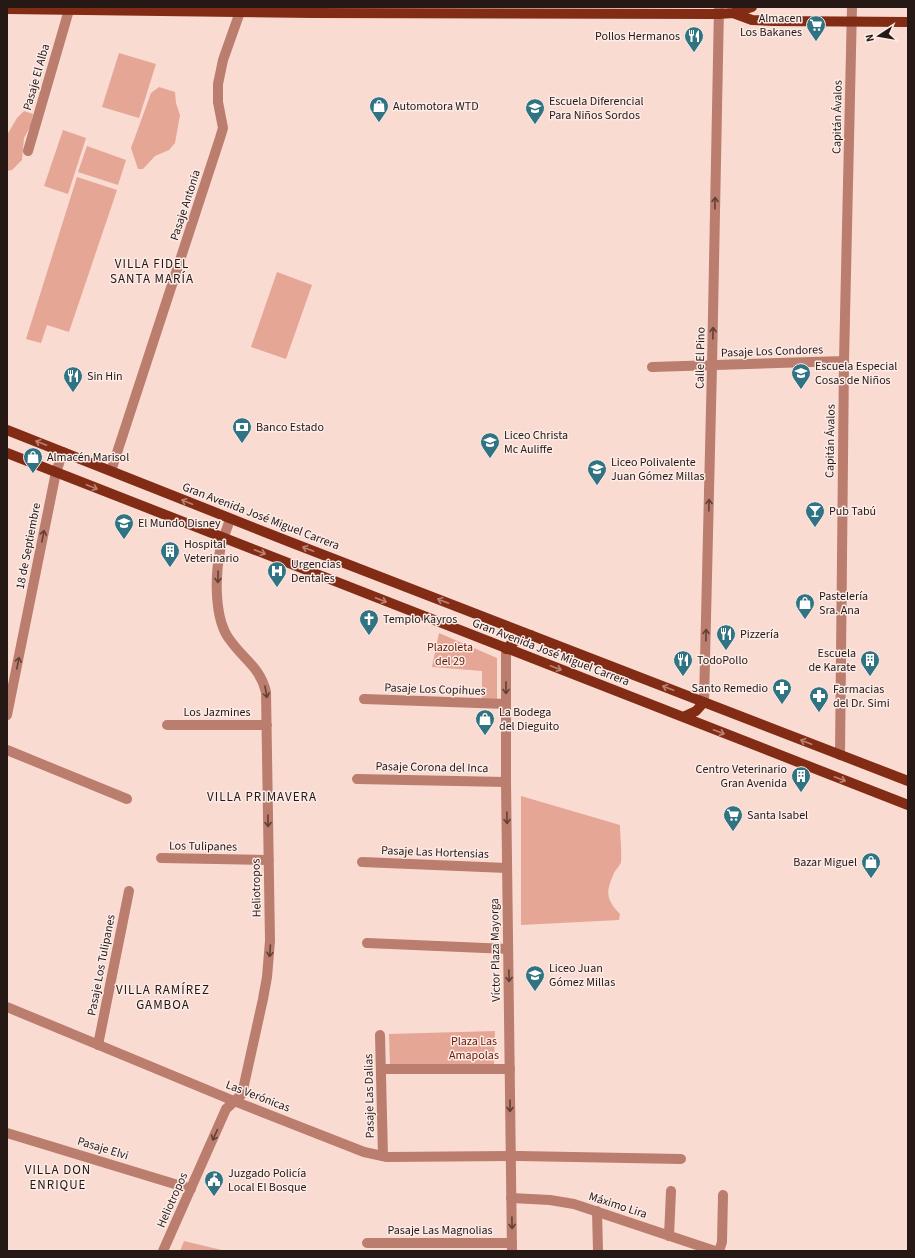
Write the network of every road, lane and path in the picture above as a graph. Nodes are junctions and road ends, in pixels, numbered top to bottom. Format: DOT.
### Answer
graph roads {
  1 [pos="752,7"];
  2 [pos="852,7"];
  3 [pos="7,9"];
  4 [pos="51,9"];
  5 [pos="69,10"];
  6 [pos="312,10"];
  7 [pos="402,10"];
  8 [pos="552,10"];
  9 [pos="719,11"];
  10 [pos="240,12"];
  11 [pos="733,13"];
  12 [pos="852,22"];
  13 [pos="908,22"];
  14 [pos="28,150"];
  15 [pos="844,361"];
  16 [pos="712,366"];
  17 [pos="652,367"];
  18 [pos="7,430"];
  19 [pos="63,452"];
  20 [pos="7,453"];
  21 [pos="110,471"];
  22 [pos="56,472"];
  23 [pos="230,519"];
  24 [pos="223,538"];
  25 [pos="531,636"];
  26 [pos="506,649"];
  27 [pos="364,699"];
  28 [pos="704,702"];
  29 [pos="506,704"];
  30 [pos="7,715"];
  31 [pos="683,717"];
  32 [pos="166,725"];
  33 [pos="267,725"];
  34 [pos="7,750"];
  35 [pos="840,755"];
  36 [pos="357,778"];
  37 [pos="506,782"];
  38 [pos="908,782"];
  39 [pos="127,799"];
  40 [pos="908,805"];
  41 [pos="161,858"];
  42 [pos="269,860"];
  43 [pos="362,862"];
  44 [pos="507,868"];
  45 [pos="129,891"];
  46 [pos="367,943"];
  47 [pos="508,949"];
  48 [pos="7,1007"];
  49 [pos="380,1035"];
  50 [pos="98,1045"];
  51 [pos="381,1069"];
  52 [pos="510,1069"];
  53 [pos="234,1101"];
  54 [pos="7,1133"];
  55 [pos="383,1156"];
  56 [pos="510,1156"];
  57 [pos="681,1159"];
  58 [pos="191,1189"];
  59 [pos="671,1191"];
  60 [pos="723,1196"];
  61 [pos="511,1198"];
  62 [pos="597,1212"];
  63 [pos="669,1236"];
  64 [pos="367,1242"];
  65 [pos="512,1247"];
  66 [pos="163,1251"];
  67 [pos="598,1251"];
  68 [pos="715,1251"];
  69 [pos="719,1251"];
  1 -- 11 [label="main road"];
  2 -- 12 [label="street, Capitán Ávalos"];
  3 -- 4 [label="main road"];
  4 -- 5 [label="main road"];
  5 -- 10 [label="main road"];
  5 -- 14 [label="street, Pasaje El Alba"];
  6 -- 7 [label="main road"];
  6 -- 10 [label="main road"];
  7 -- 8 [label="main road"];
  8 -- 9 [label="main road"];
  9 -- 11 [label="main road"];
  16 -- 9 [label="street, Calle El Pino, one-way"];
  10 -- 21 [label="street, Pasaje Antonia"];
  11 -- 12 [label="main road"];
  12 -- 13 [label="main road"];
  12 -- 15 [label="street, Capitán Ávalos"];
  15 -- 16 [label="street, Pasaje Los Condores"];
  15 -- 35 [label="street, Capitán Ávalos"];
  16 -- 17 [label="street, Pasaje Los Condores"];
  28 -- 16 [label="street, Calle El Pino, one-way"];
  19 -- 18 [label="main road, Gran Avenida José Miguel Carrera, one-way"];
  19 -- 21 [label="main road, Gran Avenida José Miguel Carrera"];
  19 -- 22 [label="street, 18 de Septiembre"];
  20 -- 22 [label="main road, Gran Avenida José Miguel Carrera"];
  23 -- 21 [label="main road, Gran Avenida José Miguel Carrera, one-way"];
  22 -- 24 [label="main road, Gran Avenida José Miguel Carrera, one-way"];
  30 -- 22 [label="street, 18 de Septiembre, one-way"];
  23 -- 24 [label="street, Heliotropos"];
  25 -- 23 [label="main road, Gran Avenida José Miguel Carrera, one-way"];
  24 -- 26 [label="main road, Gran Avenida José Miguel Carrera, one-way"];
  24 -- 33 [label="street, Heliotropos, one-way"];
  25 -- 26 [label="main road"];
  28 -- 25 [label="main road, Gran Avenida José Miguel Carrera, one-way"];
  26 -- 29 [label="street, Víctor Plaza Mayorga, one-way"];
  26 -- 31 [label="main road, Gran Avenida José Miguel Carrera, one-way"];
  27 -- 29 [label="street, Pasaje Los Copihues"];
  28 -- 31 [label="main road"];
  35 -- 28 [label="main road, Gran Avenida José Miguel Carrera, one-way"];
  29 -- 37 [label="street, Víctor Plaza Mayorga"];
  31 -- 40 [label="main road, Gran Avenida José Miguel Carrera, one-way"];
  32 -- 33 [label="street, Los Jazmines"];
  33 -- 42 [label="street, Heliotropos, one-way"];
  34 -- 39 [label="street"];
  35 -- 38 [label="main road, Gran Avenida José Miguel Carrera"];
  36 -- 37 [label="street, Pasaje Corona del Inca"];
  37 -- 44 [label="street, Víctor Plaza Mayorga, one-way"];
  41 -- 42 [label="street, Los Tulipanes"];
  42 -- 53 [label="street, Heliotropos, one-way"];
  43 -- 44 [label="street, Pasaje Las Hortensias"];
  44 -- 47 [label="street, Víctor Plaza Mayorga"];
  45 -- 50 [label="street, Pasaje Los Tulipanes"];
  46 -- 47 [label="street"];
  47 -- 52 [label="street, Víctor Plaza Mayorga, one-way"];
  48 -- 50 [label="street, Las Verónicas"];
  49 -- 51 [label="street, Pasaje Las Dalias"];
  50 -- 53 [label="street, Las Verónicas"];
  51 -- 52 [label="street"];
  51 -- 55 [label="street, Pasaje Las Dalias"];
  52 -- 56 [label="street, Víctor Plaza Mayorga, one-way"];
  53 -- 55 [label="street, Las Verónicas"];
  53 -- 58 [label="street, Heliotropos, one-way"];
  54 -- 58 [label="street, Pasaje Elvi"];
  55 -- 56 [label="street, Las Verónicas"];
  56 -- 57 [label="street, Las Verónicas"];
  56 -- 61 [label="street, Víctor Plaza Mayorga"];
  58 -- 66 [label="street, Heliotropos"];
  59 -- 63 [label="street"];
  60 -- 69 [label="street"];
  61 -- 62 [label="street, Máximo Lira"];
  61 -- 65 [label="street, Víctor Plaza Mayorga, one-way"];
  62 -- 63 [label="street, Máximo Lira"];
  62 -- 67 [label="street"];
  63 -- 68 [label="street, Máximo Lira"];
  64 -- 65 [label="street, Pasaje Las Magnolias"];
}
